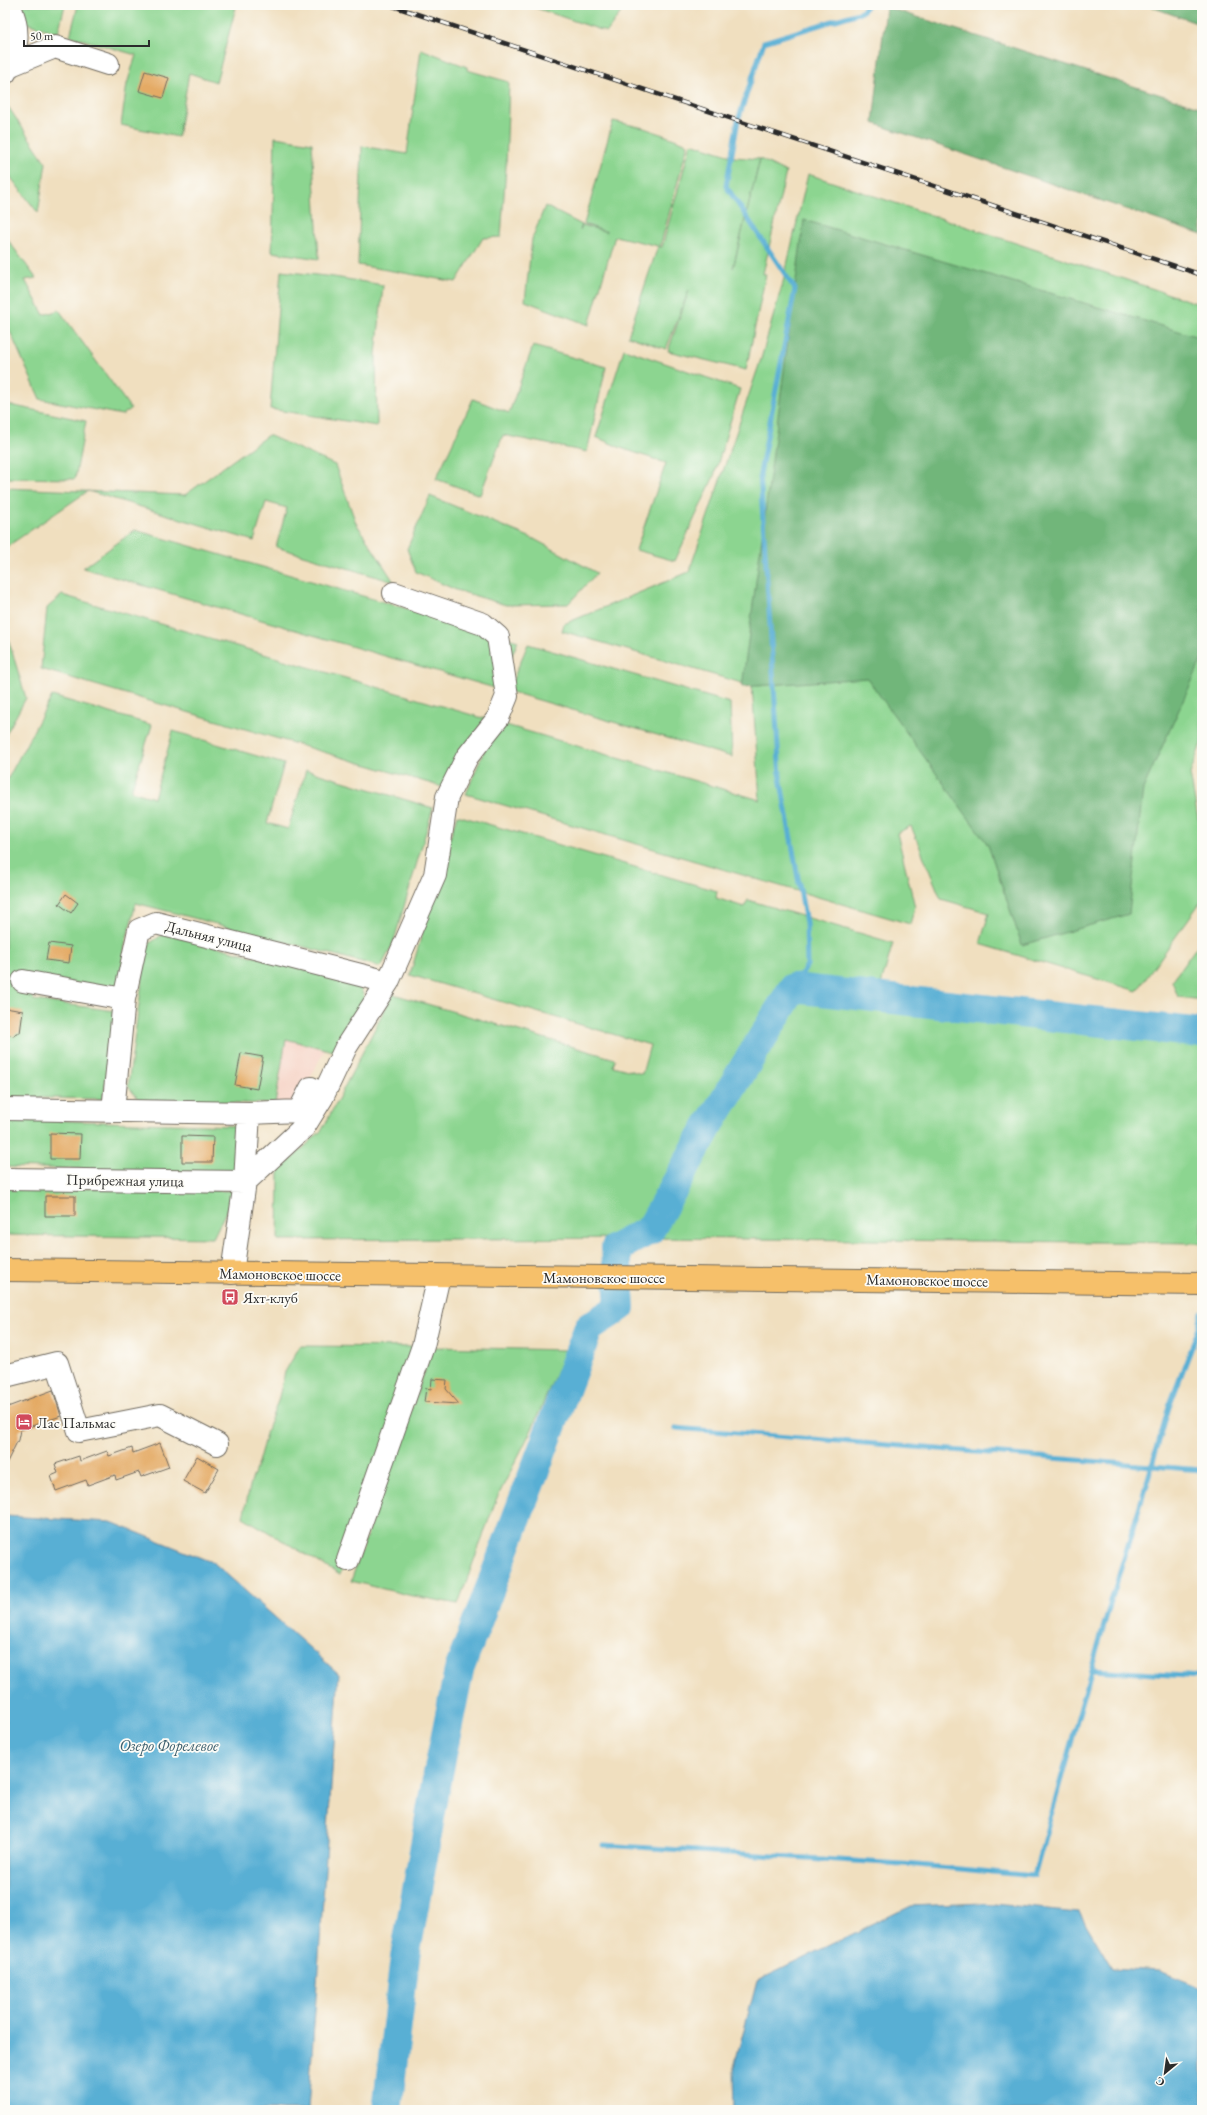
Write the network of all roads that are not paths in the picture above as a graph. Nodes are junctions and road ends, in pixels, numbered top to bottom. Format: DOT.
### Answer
graph roads {
  1 [pos="9,5"];
  2 [pos="108,64"];
  3 [pos="8,69"];
  4 [pos="394,593"];
  5 [pos="23,981"];
  6 [pos="388,982"];
  7 [pos="124,999"];
  8 [pos="327,1059"];
  9 [pos="5,1109"];
  10 [pos="113,1111"];
  11 [pos="249,1113"];
  12 [pos="5,1179"];
  13 [pos="245,1182"];
  14 [pos="5,1270"];
  15 [pos="232,1273"];
  16 [pos="439,1276"];
  17 [pos="1202,1284"];
  18 [pos="5,1376"];
  19 [pos="217,1444"];
  20 [pos="348,1560"];
  1 -- 3 [label="street"];
  2 -- 3 [label="street"];
  4 -- 6 [label="street"];
  5 -- 7 [label="street"];
  6 -- 7 [label="street, Дальняя улица"];
  6 -- 13 [label="street"];
  7 -- 10 [label="street, Дальняя улица"];
  8 -- 11 [label="street"];
  9 -- 10 [label="street"];
  10 -- 11 [label="street"];
  11 -- 13 [label="street"];
  12 -- 13 [label="street, Прибрежная улица"];
  13 -- 15 [label="street"];
  14 -- 15 [label="main road, Мамоновское шоссе"];
  15 -- 16 [label="main road, Мамоновское шоссе"];
  16 -- 17 [label="main road, Мамоновское шоссе"];
  16 -- 20 [label="street"];
  18 -- 19 [label="street"];
}
